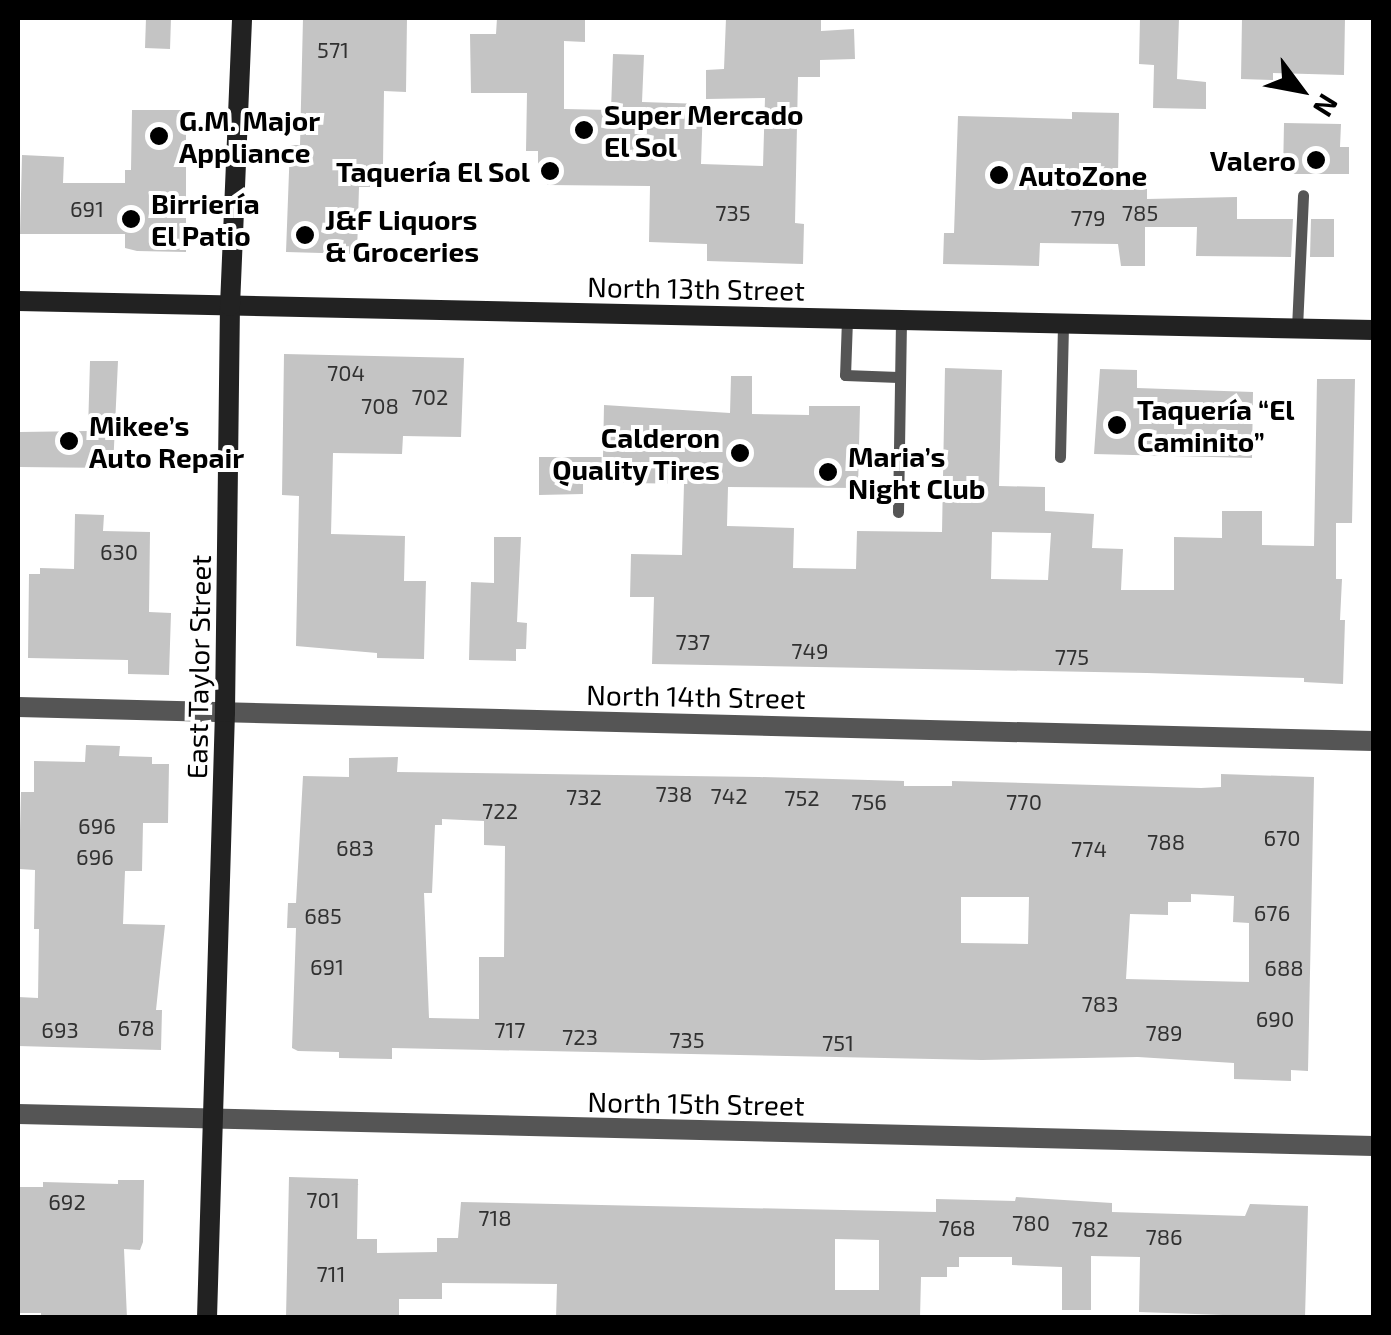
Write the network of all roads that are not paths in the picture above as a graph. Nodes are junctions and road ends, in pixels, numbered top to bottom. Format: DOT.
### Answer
graph roads {
  1 [pos="242,18"];
  2 [pos="1304,195"];
  3 [pos="18,301"];
  4 [pos="230,306"];
  5 [pos="847,319"];
  6 [pos="901,320"];
  7 [pos="1064,324"];
  8 [pos="1297,328"];
  9 [pos="1374,330"];
  10 [pos="898,376"];
  11 [pos="1060,457"];
  12 [pos="898,512"];
  13 [pos="18,706"];
  14 [pos="225,712"];
  15 [pos="1374,740"];
  16 [pos="18,1114"];
  17 [pos="214,1119"];
  18 [pos="1374,1146"];
  19 [pos="207,1318"];
  1 -- 4 [label="main road, East Taylor Street"];
  2 -- 8 [label="lane"];
  3 -- 4 [label="main road, North 13th Street"];
  4 -- 5 [label="main road, North 13th Street"];
  4 -- 14 [label="main road, East Taylor Street"];
  5 -- 6 [label="main road, North 13th Street"];
  5 -- 10 [label="lane"];
  6 -- 7 [label="main road, North 13th Street"];
  6 -- 10 [label="lane"];
  7 -- 8 [label="main road, North 13th Street"];
  7 -- 11 [label="lane"];
  8 -- 9 [label="main road, North 13th Street"];
  10 -- 12 [label="lane"];
  13 -- 14 [label="street, North 14th Street"];
  14 -- 15 [label="street, North 14th Street"];
  14 -- 17 [label="main road, East Taylor Street"];
  16 -- 17 [label="street, North 15th Street"];
  17 -- 18 [label="street, North 15th Street"];
  17 -- 19 [label="main road, East Taylor Street"];
}
